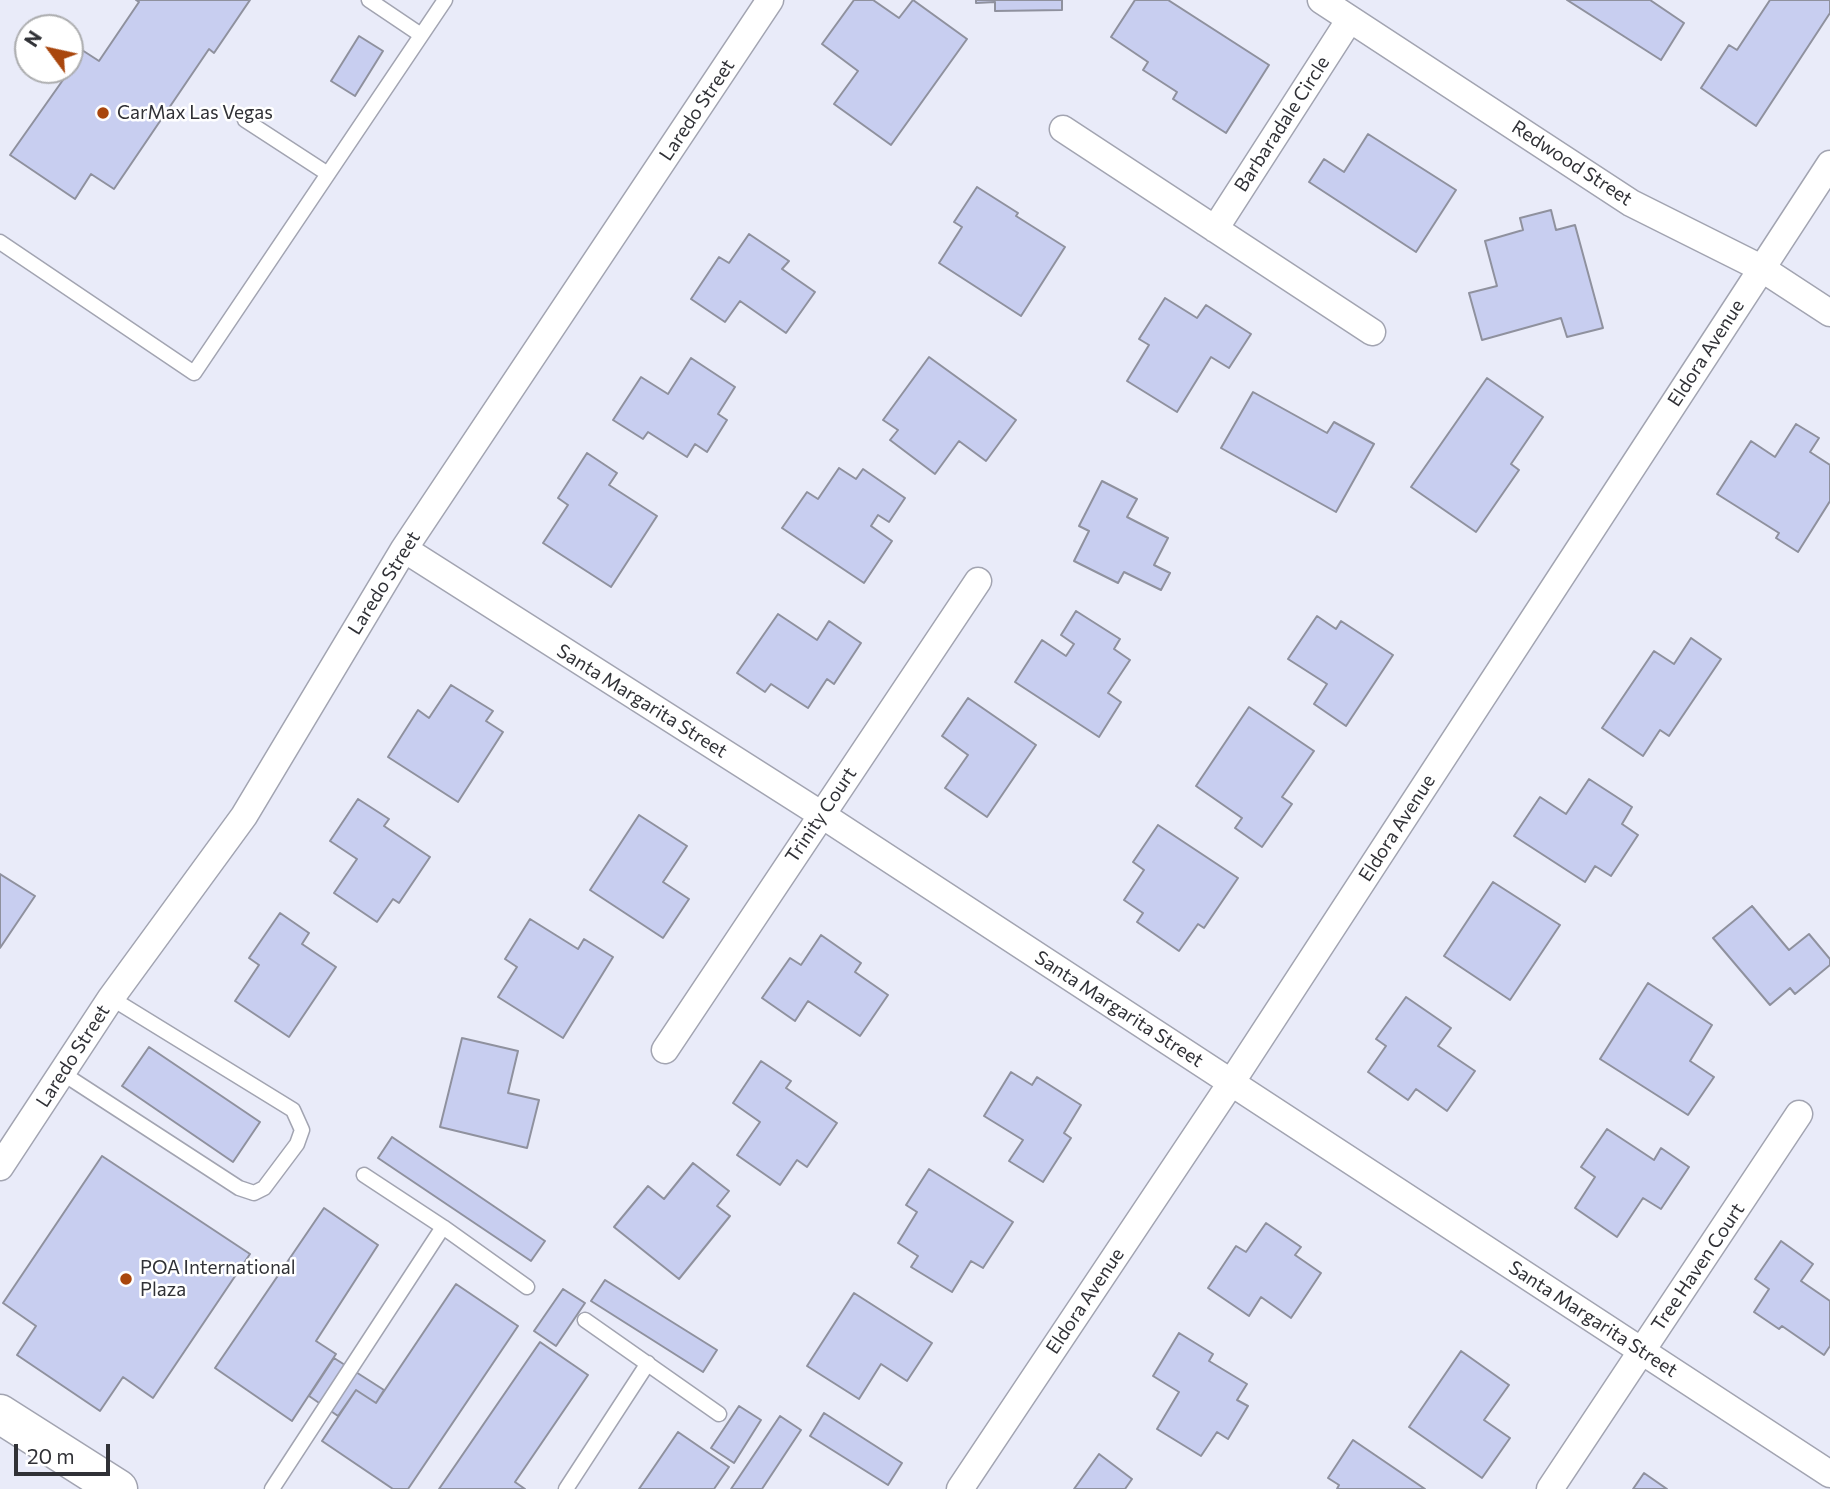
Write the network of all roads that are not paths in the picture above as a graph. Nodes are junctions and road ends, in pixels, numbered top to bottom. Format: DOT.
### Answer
graph roads {
  1 [pos="369,0"];
  2 [pos="444,0"];
  3 [pos="770,0"];
  4 [pos="1321,0"];
  5 [pos="1350,19"];
  6 [pos="421,35"];
  7 [pos="246,120"];
  8 [pos="1063,129"];
  9 [pos="1830,164"];
  10 [pos="328,174"];
  11 [pos="1215,229"];
  12 [pos="0,242"];
  13 [pos="1761,268"];
  14 [pos="1830,313"];
  15 [pos="1372,332"];
  16 [pos="404,549"];
  17 [pos="978,580"];
  18 [pos="822,815"];
  19 [pos="111,998"];
  20 [pos="665,1050"];
  21 [pos="62,1073"];
  22 [pos="1231,1083"];
  23 [pos="1799,1114"];
  24 [pos="0,1167"];
  25 [pos="364,1175"];
  26 [pos="443,1227"];
  27 [pos="527,1287"];
  28 [pos="585,1320"];
  29 [pos="1642,1351"];
  30 [pos="648,1363"];
  31 [pos="0,1413"];
  32 [pos="719,1414"];
  33 [pos="1830,1474"];
  34 [pos="118,1489"];
  35 [pos="272,1489"];
  36 [pos="566,1489"];
  37 [pos="960,1489"];
  38 [pos="1550,1489"];
  1 -- 6 [label="lane"];
  2 -- 6 [label="lane"];
  3 -- 16 [label="street, Laredo Street"];
  4 -- 5 [label="street, Redwood Street"];
  5 -- 11 [label="street, Barbaradale Circle"];
  5 -- 13 [label="street, Redwood Street"];
  6 -- 10 [label="lane"];
  7 -- 10 [label="lane"];
  8 -- 11 [label="street"];
  9 -- 13 [label="street, Eldora Avenue"];
  10 -- 12 [label="lane"];
  11 -- 15 [label="street"];
  13 -- 14 [label="street, Redwood Street"];
  13 -- 22 [label="street, Eldora Avenue"];
  16 -- 18 [label="street, Santa Margarita Street"];
  16 -- 19 [label="street, Laredo Street"];
  17 -- 18 [label="street, Trinity Court"];
  18 -- 20 [label="street, Trinity Court"];
  18 -- 22 [label="street, Santa Margarita Street"];
  19 -- 21 [label="street, Laredo Street"];
  19 -- 21 [label="lane"];
  21 -- 24 [label="street, Laredo Street"];
  22 -- 29 [label="street, Santa Margarita Street"];
  22 -- 37 [label="street, Eldora Avenue"];
  23 -- 29 [label="street, Tree Haven Court"];
  25 -- 26 [label="lane"];
  26 -- 27 [label="lane"];
  26 -- 35 [label="lane"];
  28 -- 30 [label="lane"];
  29 -- 33 [label="street, Santa Margarita Street"];
  29 -- 38 [label="street, Tree Haven Court"];
  30 -- 32 [label="lane"];
  30 -- 36 [label="lane"];
  31 -- 34 [label="main road"];
}
